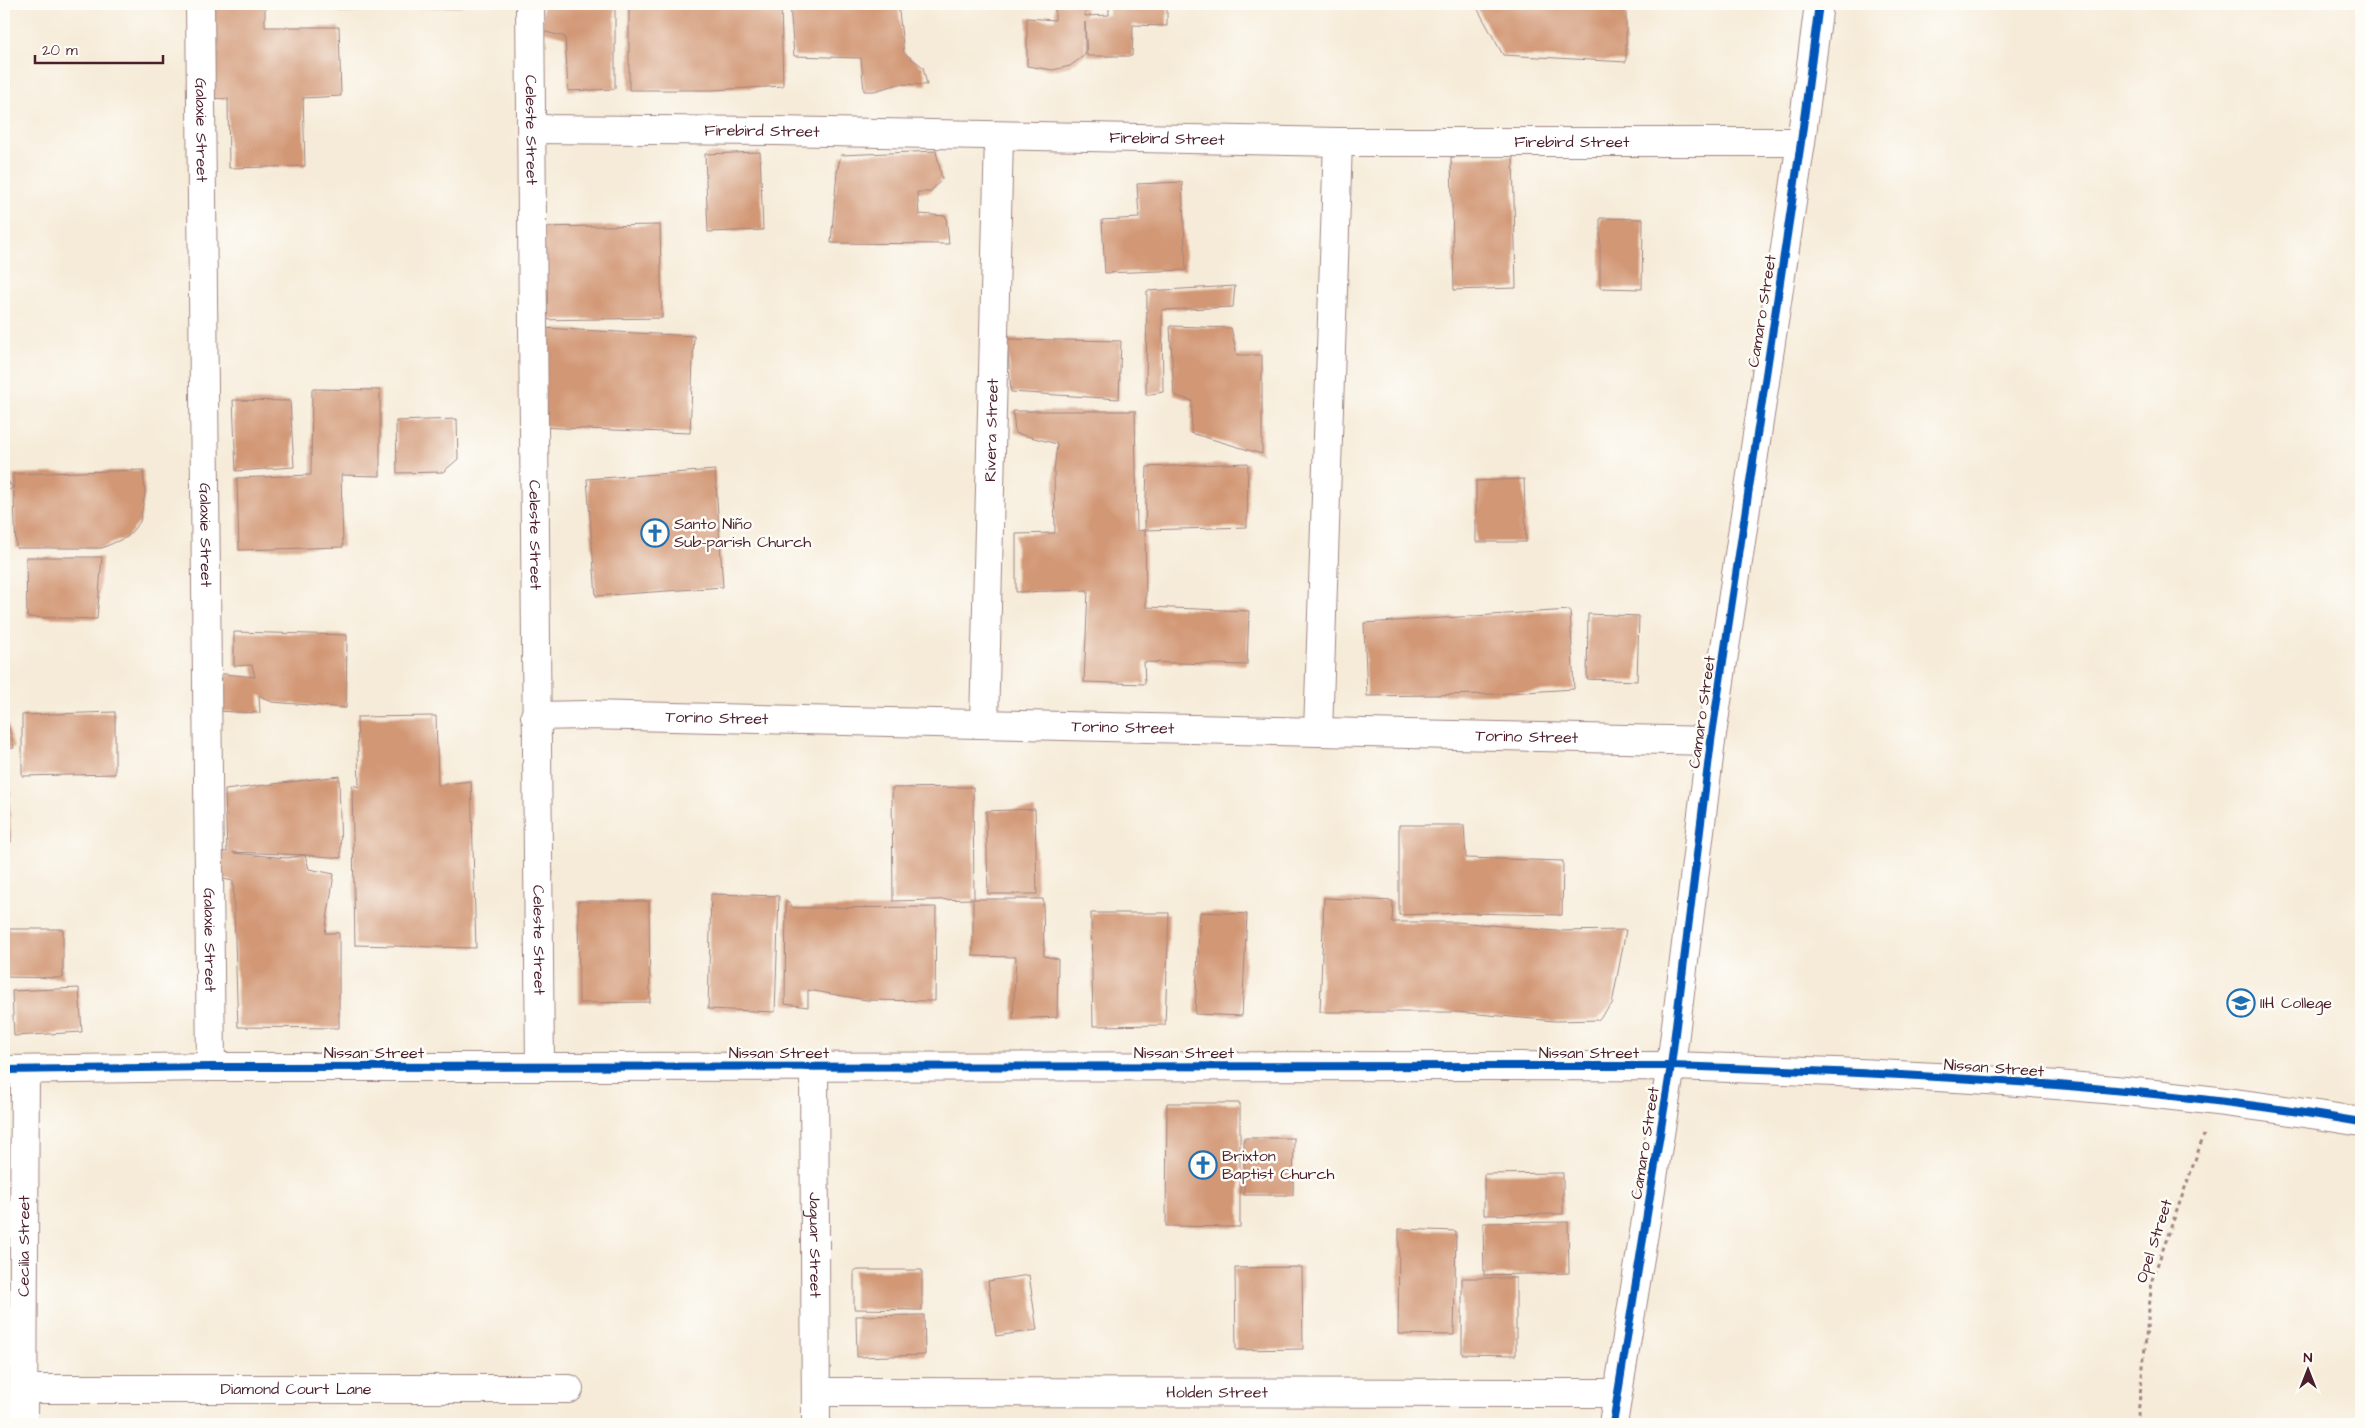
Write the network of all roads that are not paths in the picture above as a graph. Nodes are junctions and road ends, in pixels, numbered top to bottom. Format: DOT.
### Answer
graph roads {
  1 [pos="200,4"];
  2 [pos="530,4"];
  3 [pos="1820,4"];
  4 [pos="532,129"];
  5 [pos="999,137"];
  6 [pos="1338,142"];
  7 [pos="1801,142"];
  8 [pos="535,716"];
  9 [pos="984,724"];
  10 [pos="1318,732"];
  11 [pos="1711,740"];
  12 [pos="814,1066"];
  13 [pos="1671,1066"];
  14 [pos="211,1067"];
  15 [pos="540,1067"];
  16 [pos="14,1070"];
  17 [pos="2361,1122"];
  18 [pos="17,1376"];
  19 [pos="569,1389"];
  20 [pos="816,1392"];
  21 [pos="1617,1393"];
  22 [pos="23,1424"];
  23 [pos="816,1424"];
  24 [pos="1613,1424"];
  1 -- 14 [label="street, Galaxie Street"];
  2 -- 4 [label="street, Celeste Street"];
  3 -- 7 [label="street, Camaro Street"];
  4 -- 5 [label="street, Firebird Street"];
  4 -- 8 [label="street, Celeste Street"];
  5 -- 6 [label="street, Firebird Street"];
  5 -- 9 [label="street, Rivera Street"];
  6 -- 7 [label="street, Firebird Street"];
  6 -- 10 [label="street"];
  7 -- 11 [label="street, Camaro Street"];
  8 -- 9 [label="street, Torino Street"];
  8 -- 15 [label="street, Celeste Street"];
  9 -- 10 [label="street, Torino Street"];
  10 -- 11 [label="street, Torino Street"];
  11 -- 13 [label="street, Camaro Street"];
  12 -- 13 [label="street, Nissan Street"];
  12 -- 15 [label="street, Nissan Street"];
  12 -- 20 [label="street, Jaguar Street"];
  13 -- 17 [label="street, Nissan Street"];
  13 -- 21 [label="street, Camaro Street"];
  14 -- 15 [label="street, Nissan Street"];
  14 -- 16 [label="street, Nissan Street"];
  16 -- 18 [label="street, Cecilia Street"];
  18 -- 19 [label="street, Diamond Court Lane"];
  18 -- 22 [label="street, Cecilia Street"];
  20 -- 21 [label="street, Holden Street"];
  20 -- 23 [label="street, Jaguar Street"];
  21 -- 24 [label="street, Camaro Street"];
}
